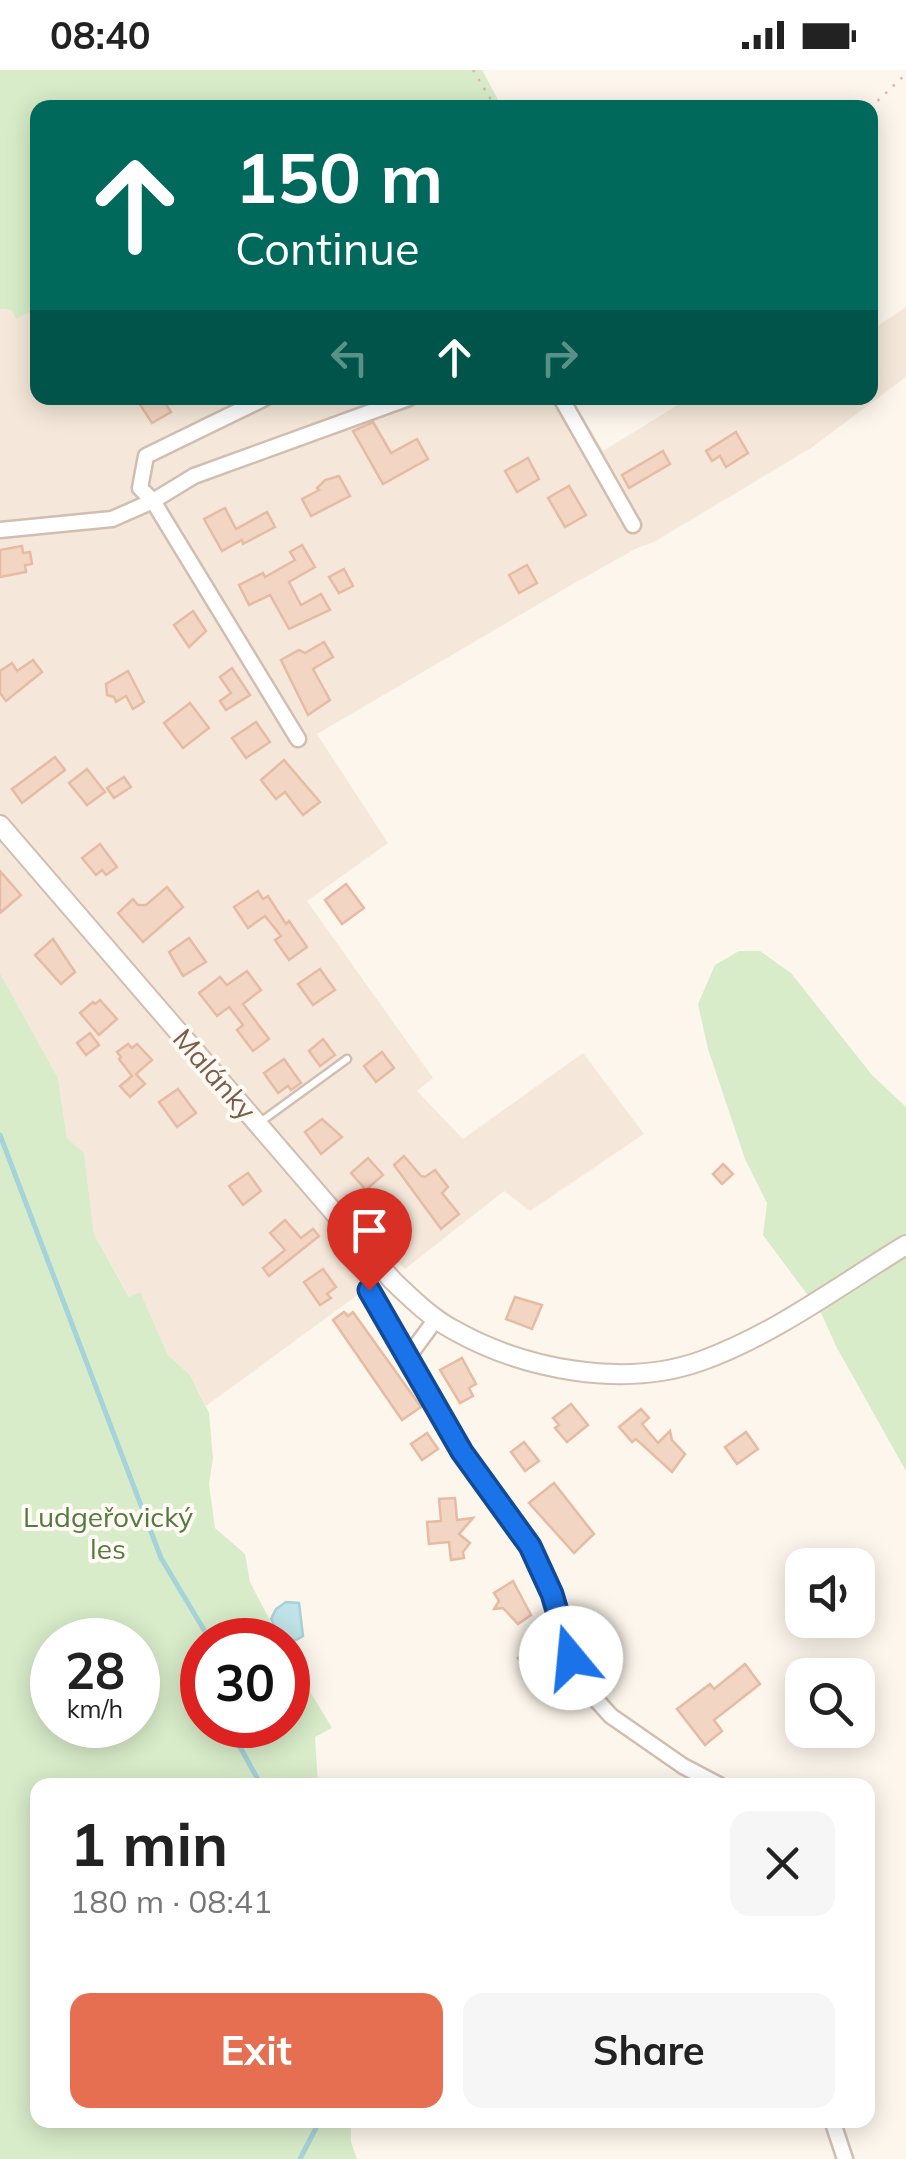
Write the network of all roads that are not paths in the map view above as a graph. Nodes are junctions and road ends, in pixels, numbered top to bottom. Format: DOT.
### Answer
graph roads {
  1 [pos="251,405"];
  2 [pos="390,405"];
  3 [pos="566,405"];
  4 [pos="154,501"];
  5 [pos="634,525"];
  6 [pos="0,530"];
  7 [pos="298,739"];
  8 [pos="0,825"];
  9 [pos="347,1058"];
  10 [pos="258,1124"];
  11 [pos="906,1245"];
  12 [pos="369,1290"];
  13 [pos="436,1319"];
  14 [pos="408,1357"];
  15 [pos="706,1778"];
  16 [pos="835,2128"];
  17 [pos="845,2159"];
  1 -- 4 [label="street"];
  2 -- 4 [label="street"];
  3 -- 5 [label="street"];
  4 -- 6 [label="street"];
  4 -- 7 [label="street"];
  8 -- 10 [label="street, Malánky"];
  9 -- 10 [label="lane"];
  10 -- 13 [label="street, Malánky"];
  11 -- 13 [label="street, Malánky"];
  12 -- 14 [label="street"];
  13 -- 14 [label="street"];
  14 -- 15 [label="street"];
  16 -- 17 [label="street"];
}
